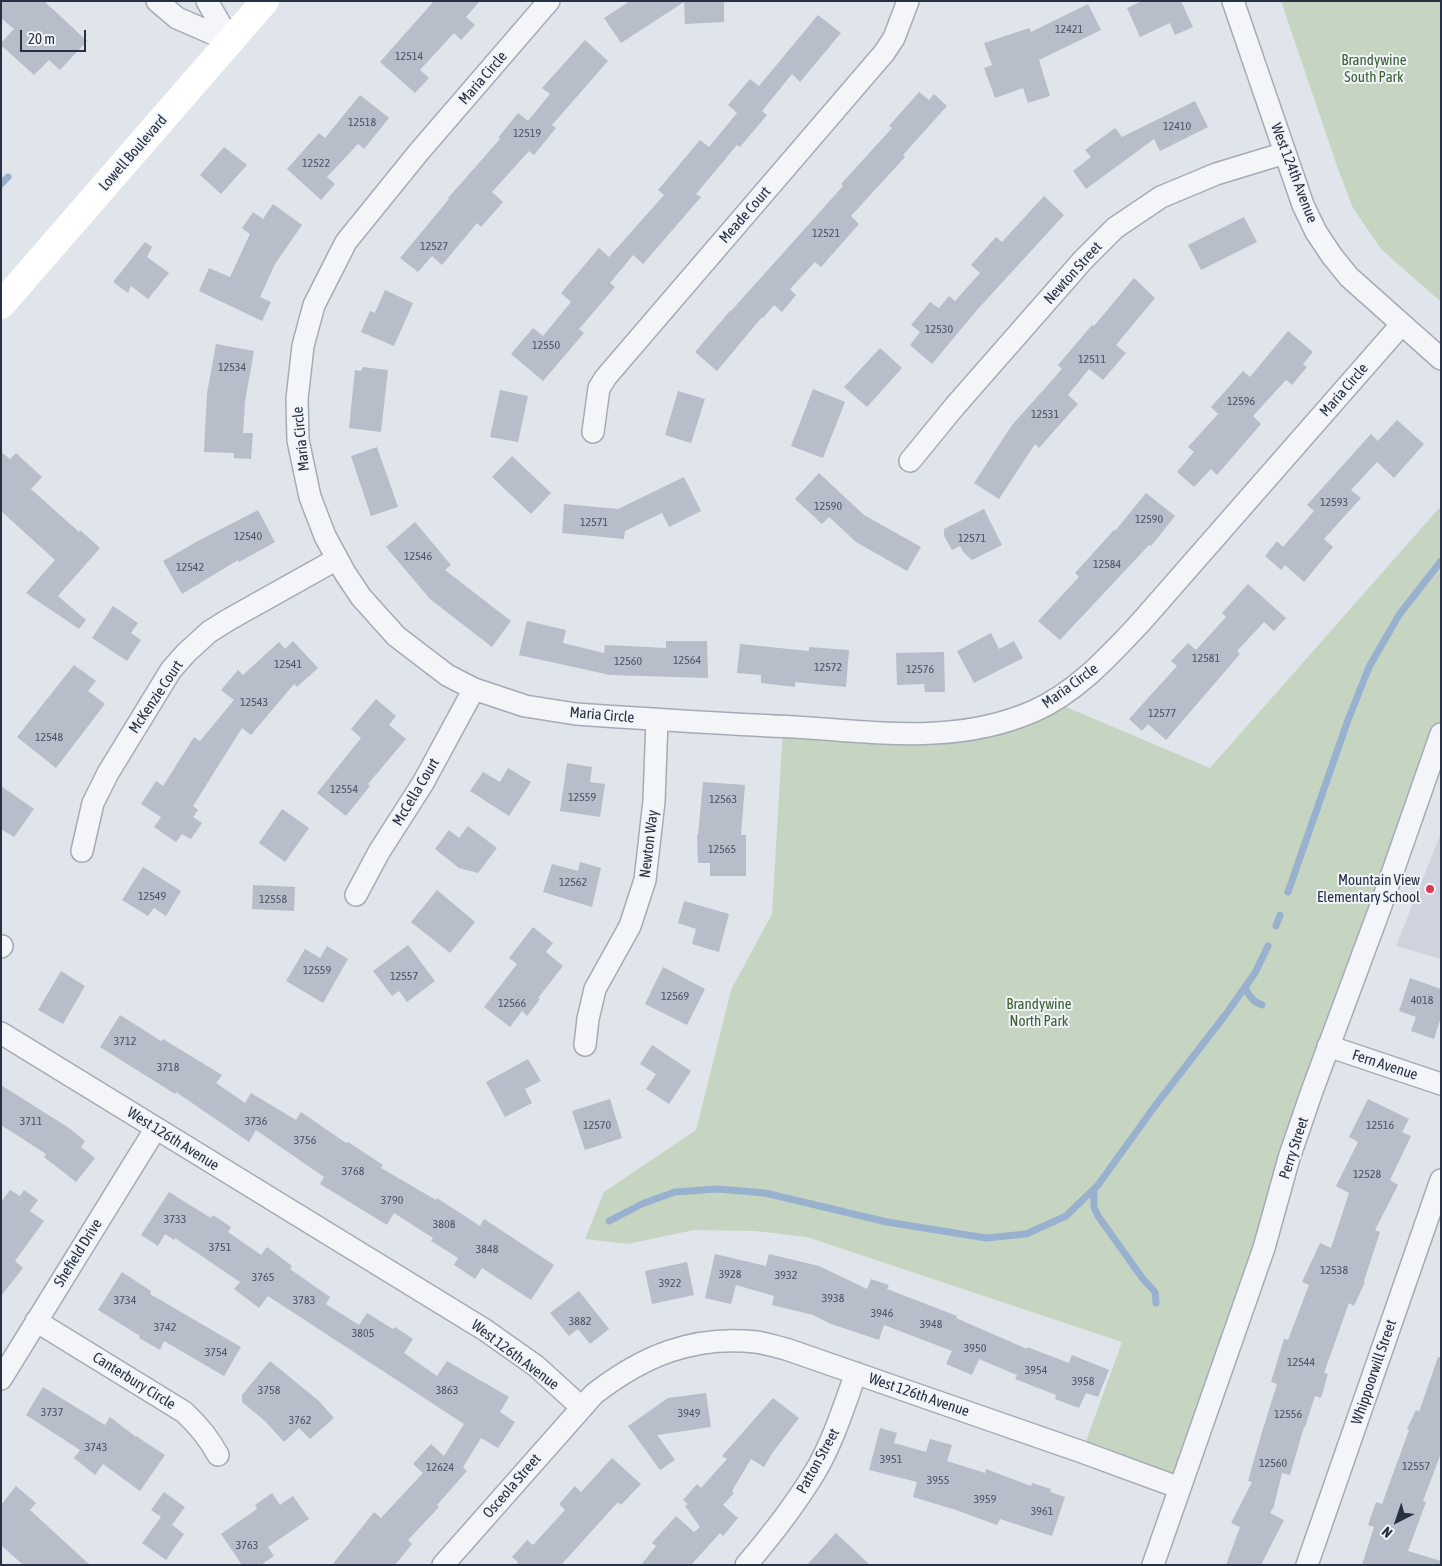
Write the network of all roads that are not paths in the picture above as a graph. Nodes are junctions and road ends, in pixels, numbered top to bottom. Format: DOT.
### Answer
graph roads {
  1 [pos="157,1"];
  2 [pos="206,1"];
  3 [pos="265,1"];
  4 [pos="549,1"];
  5 [pos="908,1"];
  6 [pos="1232,1"];
  7 [pos="230,42"];
  8 [pos="1285,153"];
  9 [pos="1,305"];
  10 [pos="1401,325"];
  11 [pos="1441,359"];
  12 [pos="593,432"];
  13 [pos="910,461"];
  14 [pos="337,559"];
  15 [pos="474,689"];
  16 [pos="657,720"];
  17 [pos="1441,734"];
  18 [pos="82,850"];
  19 [pos="356,895"];
  20 [pos="1,1033"];
  21 [pos="586,1046"];
  22 [pos="1328,1046"];
  23 [pos="1441,1084"];
  24 [pos="156,1128"];
  25 [pos="1441,1180"];
  26 [pos="36,1321"];
  27 [pos="856,1373"];
  28 [pos="1,1379"];
  29 [pos="582,1407"];
  30 [pos="218,1455"];
  31 [pos="1180,1488"];
  32 [pos="747,1564"];
  33 [pos="443,1565"];
  34 [pos="1153,1565"];
  35 [pos="1307,1565"];
  1 -- 7 [label="street"];
  2 -- 7 [label="street"];
  3 -- 7 [label="main road, Lowell Boulevard"];
  4 -- 14 [label="street, Maria Circle"];
  5 -- 12 [label="street, Meade Court"];
  6 -- 8 [label="street, West 124th Avenue"];
  7 -- 9 [label="main road, Lowell Boulevard"];
  8 -- 10 [label="street, West 124th Avenue"];
  8 -- 13 [label="street, Newton Street"];
  10 -- 11 [label="street, West 124th Avenue"];
  10 -- 16 [label="street, Maria Circle"];
  14 -- 15 [label="street, Maria Circle"];
  14 -- 18 [label="street, McKenzie Court"];
  15 -- 16 [label="street, Maria Circle"];
  15 -- 19 [label="street, McCella Court"];
  16 -- 21 [label="street, Newton Way"];
  17 -- 22 [label="street, Perry Street"];
  20 -- 24 [label="street, West 126th Avenue"];
  22 -- 23 [label="street, Fern Avenue"];
  22 -- 31 [label="street, Perry Street"];
  24 -- 26 [label="street, Shefield Drive"];
  24 -- 29 [label="street, West 126th Avenue"];
  25 -- 35 [label="street, Whippoorwill Street"];
  26 -- 28 [label="street, Shefield Drive"];
  26 -- 30 [label="street, Canterbury Circle"];
  27 -- 29 [label="street, West 126th Avenue"];
  27 -- 31 [label="street, West 126th Avenue"];
  27 -- 32 [label="street, Patton Street"];
  29 -- 33 [label="street, Osceola Street"];
  31 -- 34 [label="street, Perry Street"];
}
